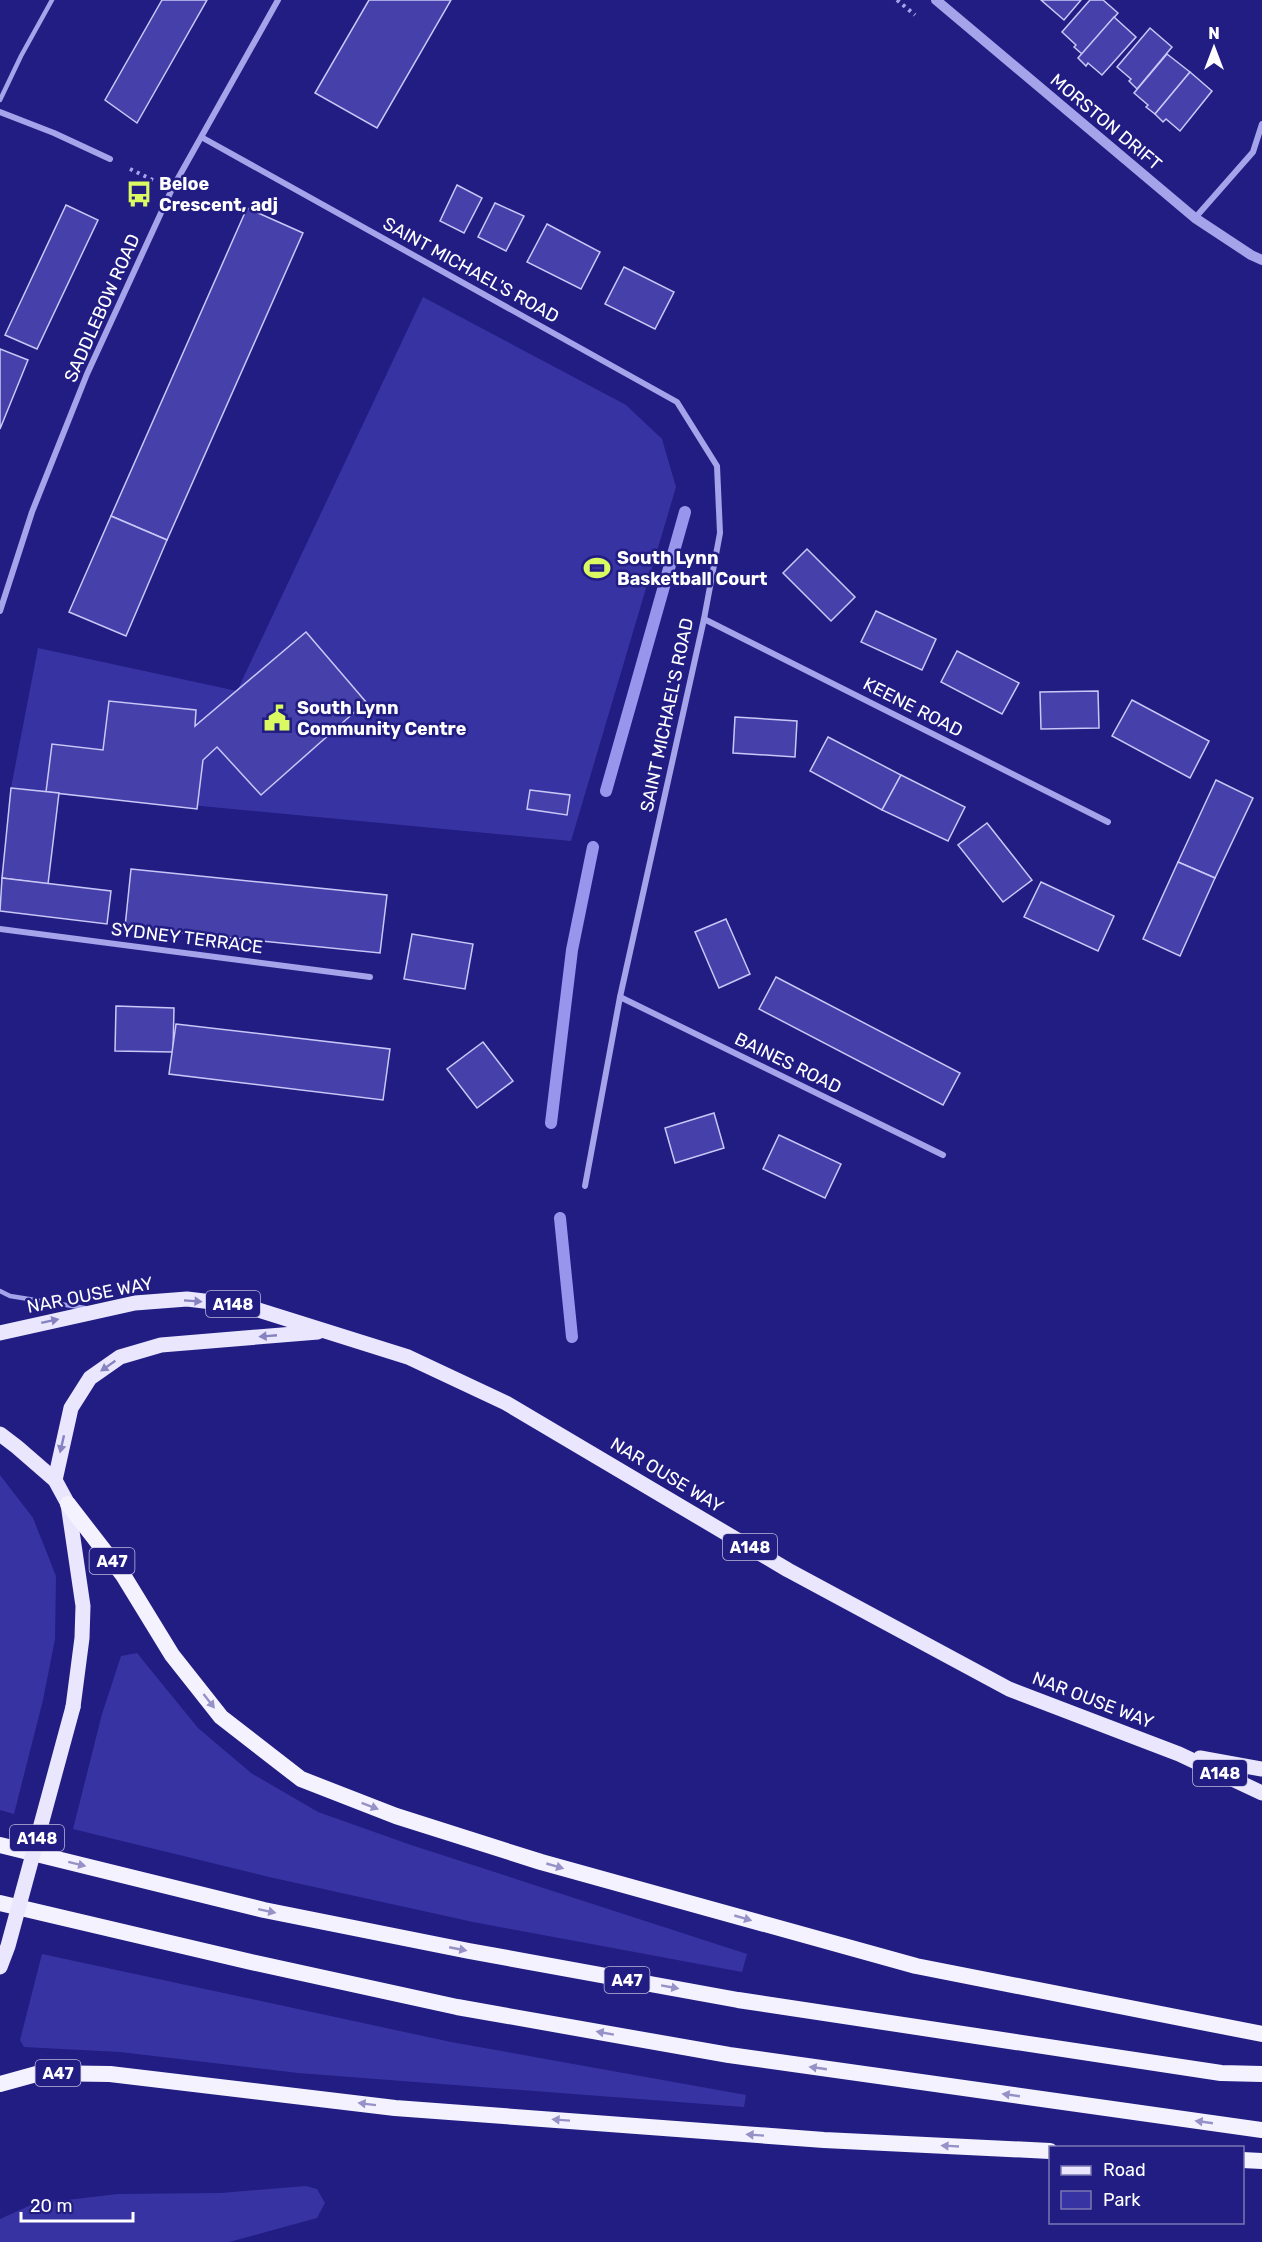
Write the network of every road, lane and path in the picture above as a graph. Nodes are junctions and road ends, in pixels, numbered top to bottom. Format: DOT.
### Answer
graph roads {
  1 [pos="52,0"];
  2 [pos="278,0"];
  3 [pos="936,0"];
  4 [pos="0,100"];
  5 [pos="0,112"];
  6 [pos="1262,124"];
  7 [pos="203,138"];
  8 [pos="110,159"];
  9 [pos="172,189"];
  10 [pos="1195,218"];
  11 [pos="1262,260"];
  12 [pos="0,611"];
  13 [pos="704,619"];
  14 [pos="1108,822"];
  15 [pos="0,929"];
  16 [pos="370,977"];
  17 [pos="620,997"];
  18 [pos="943,1155"];
  19 [pos="585,1186"];
  20 [pos="0,1291"];
  21 [pos="101,1310"];
  22 [pos="327,1331"];
  23 [pos="0,1333"];
  24 [pos="0,1434"];
  25 [pos="55,1480"];
  26 [pos="68,1504"];
  27 [pos="1179,1754"];
  28 [pos="1262,1769"];
  29 [pos="1262,1793"];
  30 [pos="0,1845"];
  31 [pos="0,1903"];
  32 [pos="0,1967"];
  33 [pos="1262,2034"];
  34 [pos="1262,2074"];
  35 [pos="0,2084"];
  36 [pos="1262,2130"];
  37 [pos="1049,2151"];
  38 [pos="1244,2160"];
  39 [pos="1262,2161"];
  1 -- 4 [label="lane"];
  2 -- 7 [label="street, SADDLEBOW ROAD"];
  3 -- 10 [label="street, MORSTON DRIFT"];
  5 -- 8 [label="street"];
  6 -- 10 [label="street"];
  7 -- 9 [label="street, SADDLEBOW ROAD"];
  7 -- 13 [label="street, SAINT MICHAEL'S ROAD"];
  8 -- 9 [label="path"];
  9 -- 12 [label="street, SADDLEBOW ROAD"];
  10 -- 11 [label="street, MORSTON DRIFT"];
  13 -- 14 [label="street, KEENE ROAD"];
  13 -- 17 [label="street, SAINT MICHAEL'S ROAD"];
  15 -- 16 [label="street, SYDNEY TERRACE"];
  17 -- 18 [label="street, BAINES ROAD"];
  17 -- 19 [label="street, SAINT MICHAEL'S ROAD"];
  20 -- 21 [label="lane"];
  21 -- 22 [label="main road, NAR OUSE WAY / A148, one-way"];
  23 -- 21 [label="main road, NAR OUSE WAY / A148, one-way"];
  22 -- 25 [label="main road, NAR OUSE WAY / A148, one-way"];
  22 -- 27 [label="main road, NAR OUSE WAY / A148"];
  24 -- 25 [label="main road, A148"];
  25 -- 26 [label="main road, A148"];
  26 -- 32 [label="main road, A148, bridge"];
  26 -- 33 [label="highway, A47, one-way"];
  27 -- 28 [label="main road, NAR OUSE WAY / A148"];
  27 -- 29 [label="main road, NAR OUSE WAY / A148"];
  30 -- 34 [label="highway, A47, one-way"];
  36 -- 31 [label="highway, one-way"];
  37 -- 35 [label="highway, A47, one-way"];
  38 -- 39 [label="highway"];
}
